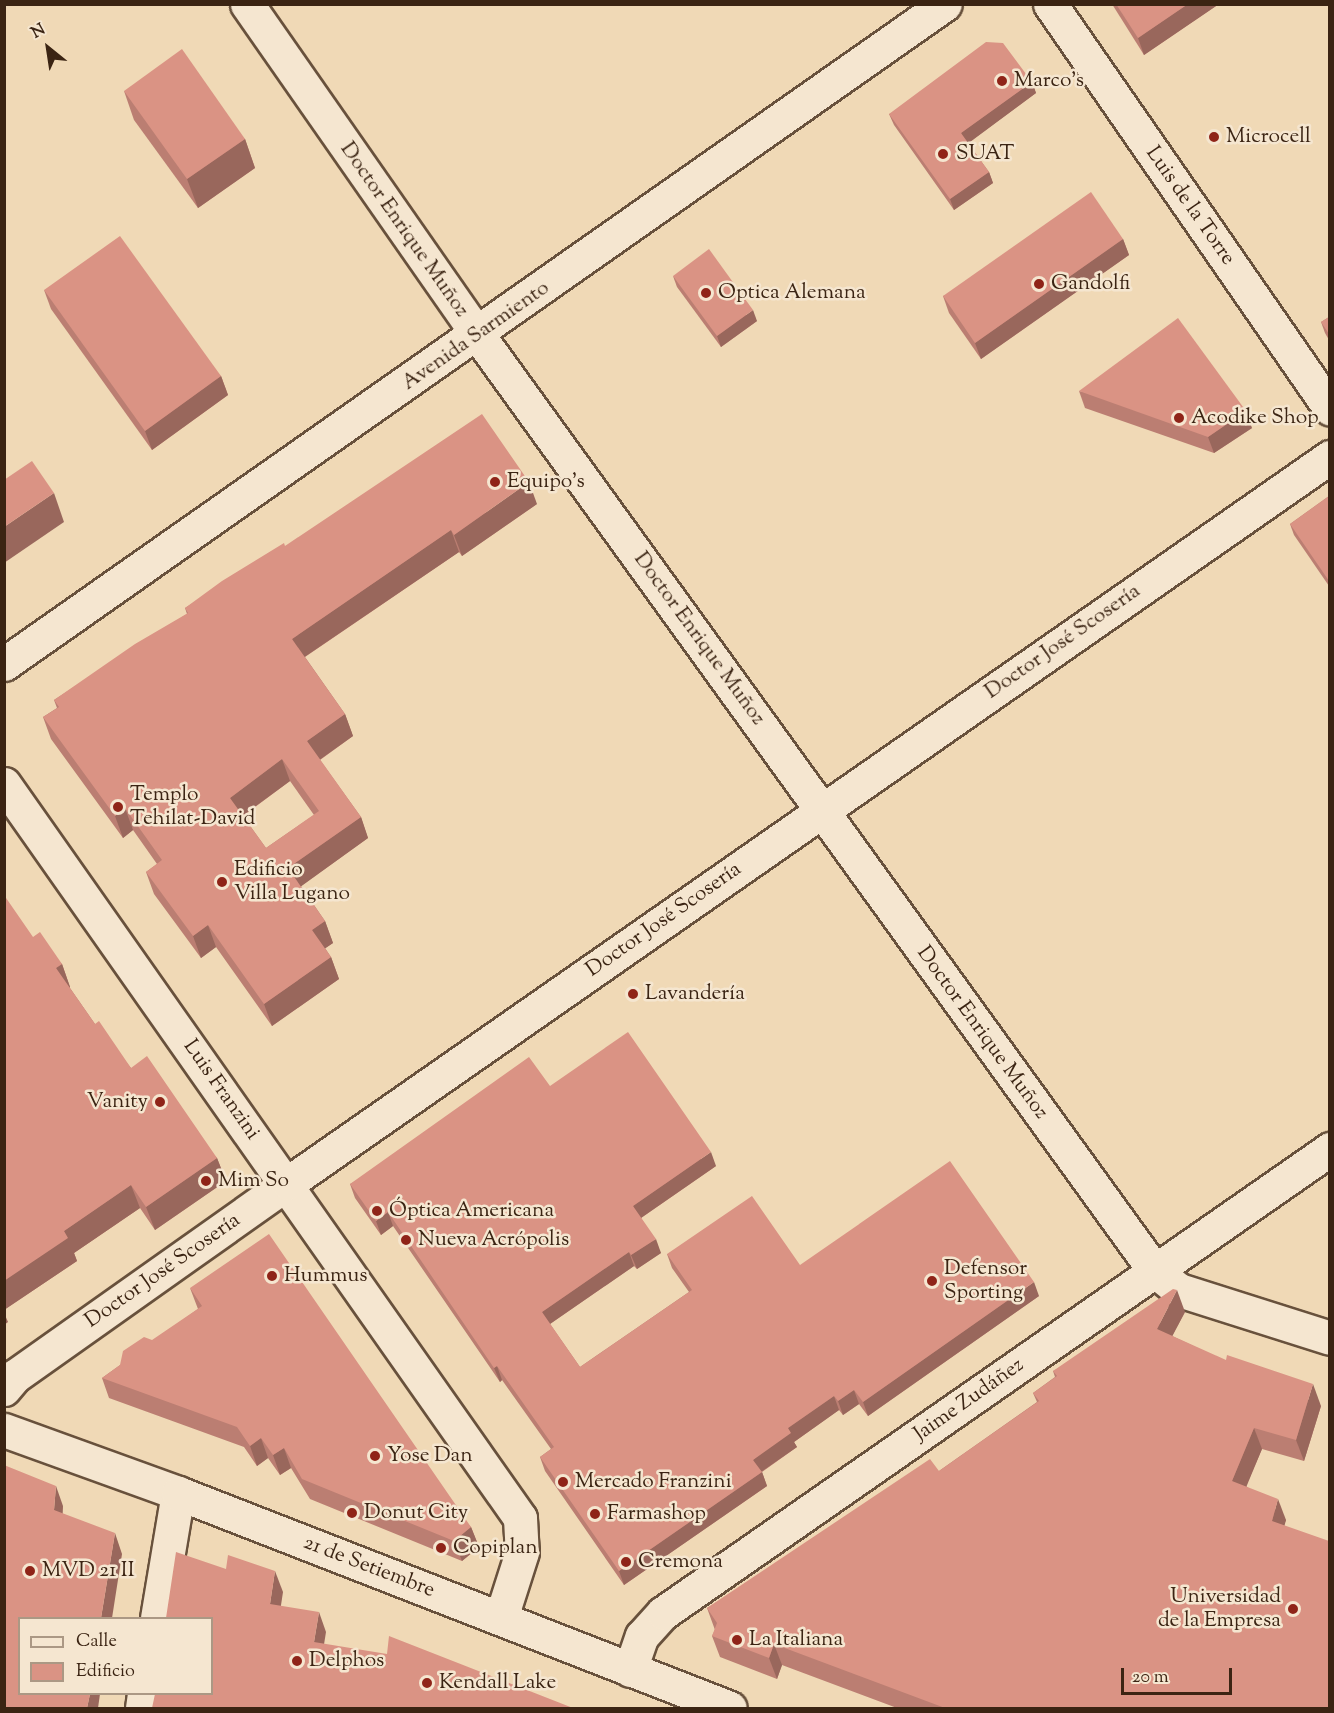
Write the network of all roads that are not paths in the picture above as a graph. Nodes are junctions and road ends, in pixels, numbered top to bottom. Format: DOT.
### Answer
graph roads {
  1 [pos="247,4"];
  2 [pos="945,4"];
  3 [pos="1050,4"];
  4 [pos="478,335"];
  5 [pos="1329,408"];
  6 [pos="1329,457"];
  7 [pos="4,664"];
  8 [pos="4,784"];
  9 [pos="822,809"];
  10 [pos="1329,1149"];
  11 [pos="288,1183"];
  12 [pos="1154,1270"];
  13 [pos="1329,1338"];
  14 [pos="4,1389"];
  15 [pos="4,1431"];
  16 [pos="178,1493"];
  17 [pos="157,1617"];
  18 [pos="501,1618"];
  19 [pos="630,1670"];
  20 [pos="730,1708"];
  1 -- 4 [label="street, Doctor Enrique Muñoz"];
  2 -- 4 [label="street, Avenida Sarmiento"];
  3 -- 5 [label="street, Luis de la Torre"];
  4 -- 7 [label="street, Avenida Sarmiento"];
  4 -- 9 [label="street, Doctor Enrique Muñoz"];
  6 -- 9 [label="street, Doctor José Scosería"];
  8 -- 11 [label="street, Luis Franzini"];
  9 -- 11 [label="street, Doctor José Scosería"];
  9 -- 12 [label="street, Doctor Enrique Muñoz"];
  10 -- 12 [label="street, Jaime Zudáñez"];
  11 -- 14 [label="street, Doctor José Scosería"];
  11 -- 18 [label="street, Luis Franzini"];
  12 -- 13 [label="street, Doctor Enrique Muñoz"];
  12 -- 19 [label="street, Jaime Zudáñez"];
  15 -- 16 [label="street, 21 de Setiembre"];
  16 -- 17 [label="street"];
  16 -- 18 [label="street, 21 de Setiembre"];
  18 -- 19 [label="street, 21 de Setiembre"];
  19 -- 20 [label="street, 21 de Setiembre"];
}
